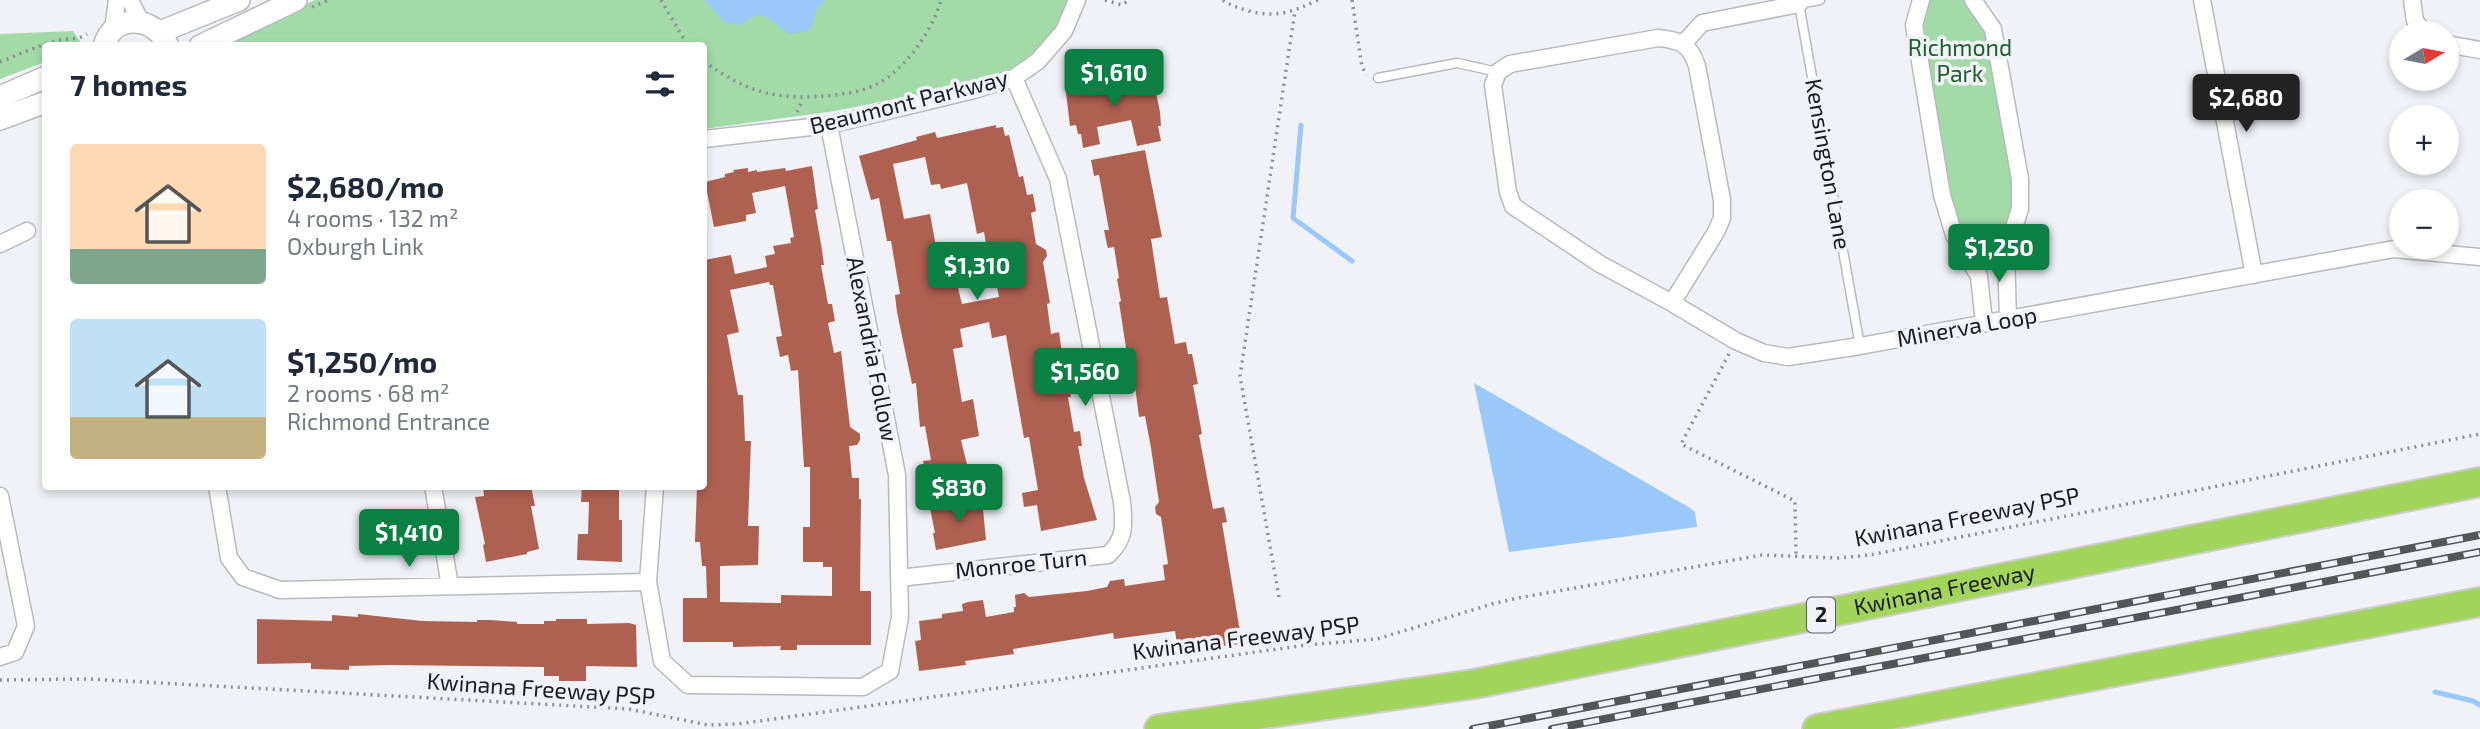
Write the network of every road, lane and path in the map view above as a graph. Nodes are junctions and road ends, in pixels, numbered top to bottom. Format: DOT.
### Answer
graph roads {
  1 [pos="117,0"];
  2 [pos="130,0"];
  3 [pos="239,0"];
  4 [pos="296,0"];
  5 [pos="661,0"];
  6 [pos="941,0"];
  7 [pos="1077,0"];
  8 [pos="1105,0"];
  9 [pos="1129,0"];
  10 [pos="1223,0"];
  11 [pos="1318,0"];
  12 [pos="1352,0"];
  13 [pos="1820,0"];
  14 [pos="1921,0"];
  15 [pos="1973,0"];
  16 [pos="2202,0"];
  17 [pos="2412,0"];
  18 [pos="1799,4"];
  19 [pos="1295,11"];
  20 [pos="2415,21"];
  21 [pos="156,33"];
  22 [pos="104,35"];
  23 [pos="54,42"];
  24 [pos="208,42"];
  25 [pos="686,42"];
  26 [pos="1684,44"];
  27 [pos="42,46"];
  28 [pos="2459,46"];
  29 [pos="2480,50"];
  30 [pos="0,62"];
  31 [pos="707,63"];
  32 [pos="1498,72"];
  33 [pos="1014,78"];
  34 [pos="1378,78"];
  35 [pos="42,79"];
  36 [pos="0,97"];
  37 [pos="42,103"];
  38 [pos="0,119"];
  39 [pos="829,125"];
  40 [pos="707,139"];
  41 [pos="27,231"];
  42 [pos="0,244"];
  43 [pos="2006,252"];
  44 [pos="2480,257"];
  45 [pos="1969,258"];
  46 [pos="2254,275"];
  47 [pos="1672,303"];
  48 [pos="2008,320"];
  49 [pos="1984,323"];
  50 [pos="1736,341"];
  51 [pos="1860,345"];
  52 [pos="2480,433"];
  53 [pos="2480,482"];
  54 [pos="218,490"];
  55 [pos="434,490"];
  56 [pos="655,490"];
  57 [pos="0,496"];
  58 [pos="1796,557"];
  59 [pos="899,578"];
  60 [pos="648,582"];
  61 [pos="450,586"];
  62 [pos="1279,597"];
  63 [pos="2480,602"];
  64 [pos="0,657"];
  65 [pos="0,680"];
  66 [pos="1159,729"];
  67 [pos="1817,729"];
  1 -- 22 [label="street"];
  2 -- 21 [label="street"];
  3 -- 21 [label="street"];
  4 -- 24 [label="street"];
  5 -- 25 [label="path"];
  6 -- 31 [label="path"];
  7 -- 33 [label="street, Beaumont Parkway"];
  8 -- 9 [label="path"];
  10 -- 19 [label="path"];
  11 -- 19 [label="path"];
  12 -- 34 [label="path"];
  13 -- 18 [label="lane"];
  14 -- 45 [label="street"];
  15 -- 43 [label="street"];
  16 -- 46 [label="street"];
  17 -- 20 [label="street"];
  18 -- 26 [label="street"];
  18 -- 51 [label="lane, Kensington Lane"];
  19 -- 62 [label="path"];
  21 -- 22 [label="street"];
  22 -- 23 [label="path"];
  26 -- 32 [label="street"];
  26 -- 47 [label="street"];
  27 -- 30 [label="path"];
  28 -- 29 [label="street"];
  32 -- 34 [label="lane"];
  32 -- 47 [label="street, Minerva Loop"];
  33 -- 39 [label="street, Beaumont Parkway"];
  33 -- 59 [label="street, Monroe Turn"];
  35 -- 36 [label="street"];
  37 -- 38 [label="street"];
  39 -- 40 [label="street, Beaumont Parkway"];
  39 -- 59 [label="street, Alexandria Follow"];
  41 -- 42 [label="street"];
  43 -- 45 [label="street"];
  43 -- 48 [label="street"];
  44 -- 46 [label="street, Minerva Loop"];
  45 -- 49 [label="street"];
  46 -- 48 [label="street, Minerva Loop"];
  47 -- 50 [label="street, Minerva Loop"];
  48 -- 49 [label="street, Minerva Loop"];
  49 -- 51 [label="street, Minerva Loop"];
  50 -- 51 [label="street, Minerva Loop"];
  50 -- 58 [label="path"];
  52 -- 58 [label="path, Kwinana Freeway PSP"];
  53 -- 66 [label="highway, Kwinana Freeway / 2"];
  54 -- 61 [label="street"];
  55 -- 61 [label="street"];
  56 -- 60 [label="street"];
  57 -- 64 [label="street"];
  58 -- 65 [label="path, Kwinana Freeway PSP"];
  59 -- 60 [label="street, Alexandria Follow"];
  60 -- 61 [label="street"];
  63 -- 67 [label="highway"];
}
